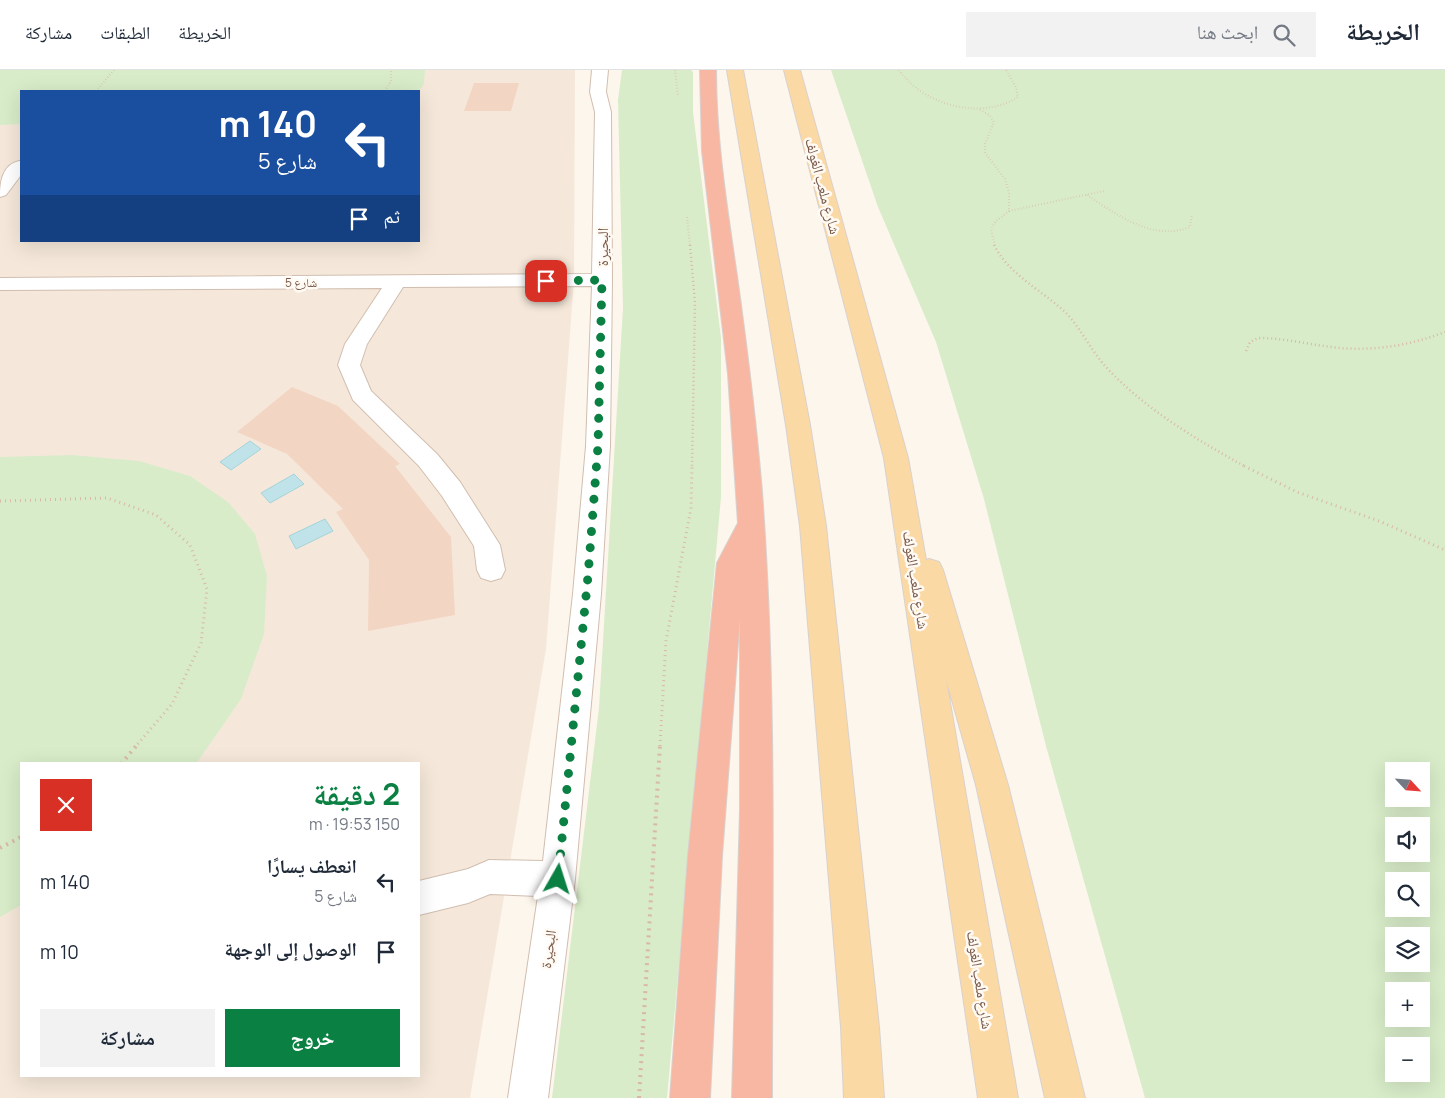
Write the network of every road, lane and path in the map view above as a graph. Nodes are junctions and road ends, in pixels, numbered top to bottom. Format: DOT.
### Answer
graph roads {
  1 [pos="114,70"];
  2 [pos="391,70"];
  3 [pos="600,70"];
  4 [pos="612,70"];
  5 [pos="675,70"];
  6 [pos="708,70"];
  7 [pos="735,70"];
  8 [pos="792,70"];
  9 [pos="898,70"];
  10 [pos="1006,70"];
  11 [pos="97,90"];
  12 [pos="385,90"];
  13 [pos="679,102"];
  14 [pos="980,110"];
  15 [pos="603,112"];
  16 [pos="19,166"];
  17 [pos="0,191"];
  18 [pos="1104,191"];
  19 [pos="1087,195"];
  20 [pos="1009,210"];
  21 [pos="1192,214"];
  22 [pos="687,215"];
  23 [pos="602,280"];
  24 [pos="396,282"];
  25 [pos="0,284"];
  26 [pos="1445,332"];
  27 [pos="1246,350"];
  28 [pos="896,458"];
  29 [pos="0,501"];
  30 [pos="751,523"];
  31 [pos="1445,550"];
  32 [pos="491,570"];
  33 [pos="123,762"];
  34 [pos="20,838"];
  35 [pos="0,848"];
  36 [pos="558,879"];
  37 [pos="420,898"];
  38 [pos="528,1098"];
  39 [pos="639,1098"];
  40 [pos="690,1098"];
  41 [pos="752,1098"];
  42 [pos="864,1098"];
  43 [pos="998,1098"];
  44 [pos="1065,1098"];
  1 -- 11 [label="path"];
  2 -- 12 [label="path"];
  3 -- 15 [label="street, البحيرة"];
  4 -- 15 [label="street, البحيرة"];
  5 -- 13 [label="path"];
  6 -- 30 [label="highway"];
  7 -- 42 [label="main road"];
  8 -- 28 [label="main road, شارع ملعب الغولف"];
  9 -- 14 [label="path"];
  10 -- 14 [label="path"];
  14 -- 20 [label="path"];
  15 -- 23 [label="street, البحيرة"];
  16 -- 17 [label="street"];
  18 -- 19 [label="path"];
  19 -- 20 [label="path"];
  19 -- 21 [label="path"];
  20 -- 31 [label="path"];
  22 -- 39 [label="path"];
  23 -- 24 [label="street, شارع 5"];
  23 -- 36 [label="street, البحيرة"];
  24 -- 25 [label="street, شارع 5"];
  24 -- 32 [label="street"];
  26 -- 27 [label="path"];
  28 -- 43 [label="main road, شارع ملعب الغولف"];
  28 -- 44 [label="main road"];
  29 -- 33 [label="path"];
  30 -- 40 [label="highway"];
  30 -- 41 [label="highway"];
  34 -- 35 [label="path"];
  36 -- 37 [label="street"];
  36 -- 38 [label="street, البحيرة"];
}
